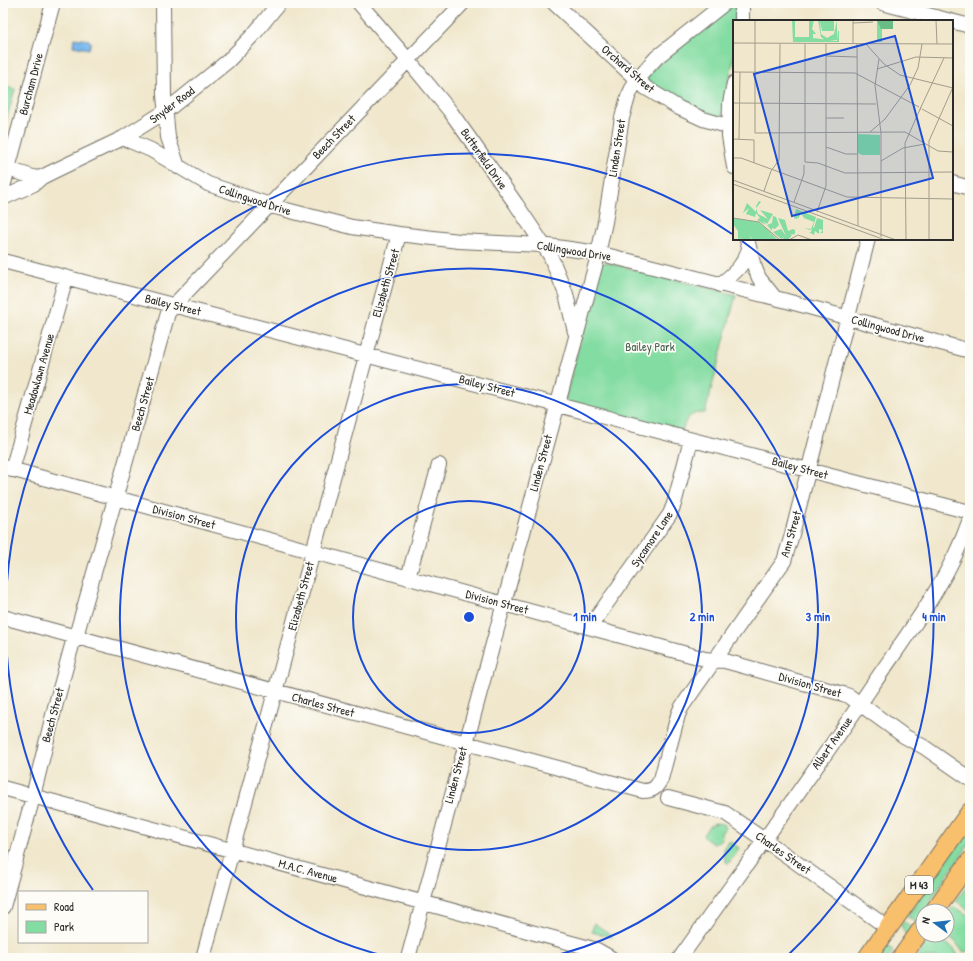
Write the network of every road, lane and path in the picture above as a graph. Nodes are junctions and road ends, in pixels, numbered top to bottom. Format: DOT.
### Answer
graph roads {
  1 [pos="53,3"];
  2 [pos="164,3"];
  3 [pos="279,3"];
  4 [pos="359,3"];
  5 [pos="463,3"];
  6 [pos="554,3"];
  7 [pos="725,3"];
  8 [pos="742,3"];
  9 [pos="882,3"];
  10 [pos="928,13"];
  11 [pos="742,20"];
  12 [pos="951,20"];
  13 [pos="953,21"];
  14 [pos="970,26"];
  15 [pos="408,60"];
  16 [pos="636,80"];
  17 [pos="733,88"];
  18 [pos="166,111"];
  19 [pos="731,128"];
  20 [pos="123,138"];
  21 [pos="733,162"];
  22 [pos="178,166"];
  23 [pos="8,170"];
  24 [pos="42,177"];
  25 [pos="953,183"];
  26 [pos="3,187"];
  27 [pos="970,188"];
  28 [pos="3,198"];
  29 [pos="268,206"];
  30 [pos="400,234"];
  31 [pos="868,240"];
  32 [pos="748,244"];
  33 [pos="542,245"];
  34 [pos="598,253"];
  35 [pos="3,261"];
  36 [pos="66,278"];
  37 [pos="720,285"];
  38 [pos="775,298"];
  39 [pos="174,305"];
  40 [pos="848,319"];
  41 [pos="575,335"];
  42 [pos="970,351"];
  43 [pos="366,355"];
  44 [pos="557,405"];
  45 [pos="691,440"];
  46 [pos="439,465"];
  47 [pos="7,469"];
  48 [pos="809,470"];
  49 [pos="116,499"];
  50 [pos="970,512"];
  51 [pos="970,519"];
  52 [pos="313,552"];
  53 [pos="408,578"];
  54 [pos="504,604"];
  55 [pos="3,617"];
  56 [pos="590,627"];
  57 [pos="75,637"];
  58 [pos="714,660"];
  59 [pos="276,692"];
  60 [pos="860,704"];
  61 [pos="465,743"];
  62 [pos="970,779"];
  63 [pos="3,788"];
  64 [pos="643,791"];
  65 [pos="33,796"];
  66 [pos="668,798"];
  67 [pos="970,812"];
  68 [pos="764,840"];
  69 [pos="233,851"];
  70 [pos="970,861"];
  71 [pos="423,902"];
  72 [pos="940,903"];
  73 [pos="3,907"];
  74 [pos="888,928"];
  75 [pos="915,938"];
  76 [pos="203,958"];
  77 [pos="408,958"];
  78 [pos="610,958"];
  79 [pos="680,958"];
  80 [pos="867,958"];
  81 [pos="893,958"];
  82 [pos="901,958"];
  1 -- 23 [label="street, Burcham Drive"];
  2 -- 18 [label="street"];
  3 -- 18 [label="street, Snyder Road"];
  4 -- 15 [label="street, Butterfield Drive"];
  5 -- 15 [label="street, Beech Street"];
  6 -- 16 [label="street, Orchard Street"];
  7 -- 16 [label="street, Linden Street"];
  8 -- 11 [label="street"];
  9 -- 10 [label="street"];
  10 -- 12 [label="street"];
  13 -- 14 [label="street"];
  15 -- 29 [label="street, Beech Street"];
  15 -- 33 [label="street, Butterfield Drive"];
  16 -- 19 [label="street, Orchard Street"];
  16 -- 34 [label="street, Linden Street"];
  17 -- 19 [label="street"];
  18 -- 20 [label="street, Snyder Road"];
  18 -- 22 [label="street"];
  19 -- 21 [label="street"];
  20 -- 22 [label="street, Collingwood Drive"];
  20 -- 24 [label="street, Snyder Road"];
  22 -- 29 [label="street, Collingwood Drive"];
  23 -- 24 [label="street"];
  23 -- 26 [label="street, Burcham Drive"];
  24 -- 28 [label="street, Snyder Road"];
  25 -- 27 [label="street"];
  29 -- 30 [label="street, Collingwood Drive"];
  29 -- 39 [label="street, Beech Street"];
  30 -- 33 [label="street, Collingwood Drive"];
  30 -- 43 [label="street, Elizabeth Street"];
  31 -- 40 [label="street, Ann Street"];
  32 -- 37 [label="street"];
  32 -- 38 [label="street"];
  33 -- 34 [label="street, Collingwood Drive"];
  33 -- 41 [label="street, Butterfield Drive"];
  34 -- 37 [label="street, Collingwood Drive"];
  34 -- 41 [label="street, Linden Street"];
  35 -- 36 [label="street, Bailey Street"];
  36 -- 39 [label="street, Bailey Street"];
  36 -- 47 [label="street, Meadowlawn Avenue"];
  37 -- 38 [label="street, Collingwood Drive"];
  38 -- 40 [label="street, Collingwood Drive"];
  39 -- 43 [label="street, Bailey Street"];
  39 -- 49 [label="street, Beech Street"];
  40 -- 42 [label="street, Collingwood Drive"];
  40 -- 48 [label="street, Ann Street"];
  41 -- 44 [label="street, Linden Street"];
  43 -- 44 [label="street, Bailey Street"];
  43 -- 52 [label="street, Elizabeth Street"];
  44 -- 45 [label="street, Bailey Street"];
  44 -- 54 [label="street, Linden Street"];
  45 -- 48 [label="street, Bailey Street"];
  45 -- 56 [label="street, Sycamore Lane"];
  46 -- 53 [label="street"];
  47 -- 49 [label="street, Division Street"];
  48 -- 50 [label="street, Bailey Street"];
  48 -- 58 [label="street, Ann Street"];
  49 -- 52 [label="street, Division Street"];
  49 -- 57 [label="street, Beech Street"];
  51 -- 60 [label="street, Albert Avenue"];
  52 -- 53 [label="street, Division Street"];
  52 -- 59 [label="street, Elizabeth Street"];
  53 -- 54 [label="street, Division Street"];
  54 -- 56 [label="street, Division Street"];
  54 -- 61 [label="street, Linden Street"];
  55 -- 57 [label="street, Charles Street"];
  56 -- 58 [label="street, Division Street"];
  57 -- 59 [label="street, Charles Street"];
  57 -- 65 [label="street, Beech Street"];
  58 -- 60 [label="street, Division Street"];
  58 -- 64 [label="street, Ann Street"];
  59 -- 61 [label="street, Charles Street"];
  59 -- 69 [label="street, Elizabeth Street"];
  60 -- 62 [label="street, Division Street"];
  60 -- 68 [label="street, Albert Avenue"];
  61 -- 64 [label="street, Charles Street"];
  61 -- 71 [label="street, Linden Street"];
  63 -- 65 [label="street, M.A.C. Avenue"];
  65 -- 69 [label="street, M.A.C. Avenue"];
  65 -- 73 [label="street, Beech Street"];
  66 -- 68 [label="street, Charles Street"];
  67 -- 74 [label="main road, M 43"];
  68 -- 74 [label="street, Charles Street"];
  68 -- 79 [label="street, Albert Avenue"];
  69 -- 71 [label="street, M.A.C. Avenue"];
  69 -- 76 [label="street, Elizabeth Street"];
  70 -- 72 [label="main road, M 43"];
  71 -- 77 [label="street, Linden Street"];
  71 -- 78 [label="street, M.A.C. Avenue"];
  74 -- 80 [label="main road, M 43"];
  74 -- 81 [label="main road"];
  75 -- 82 [label="main road"];
}
